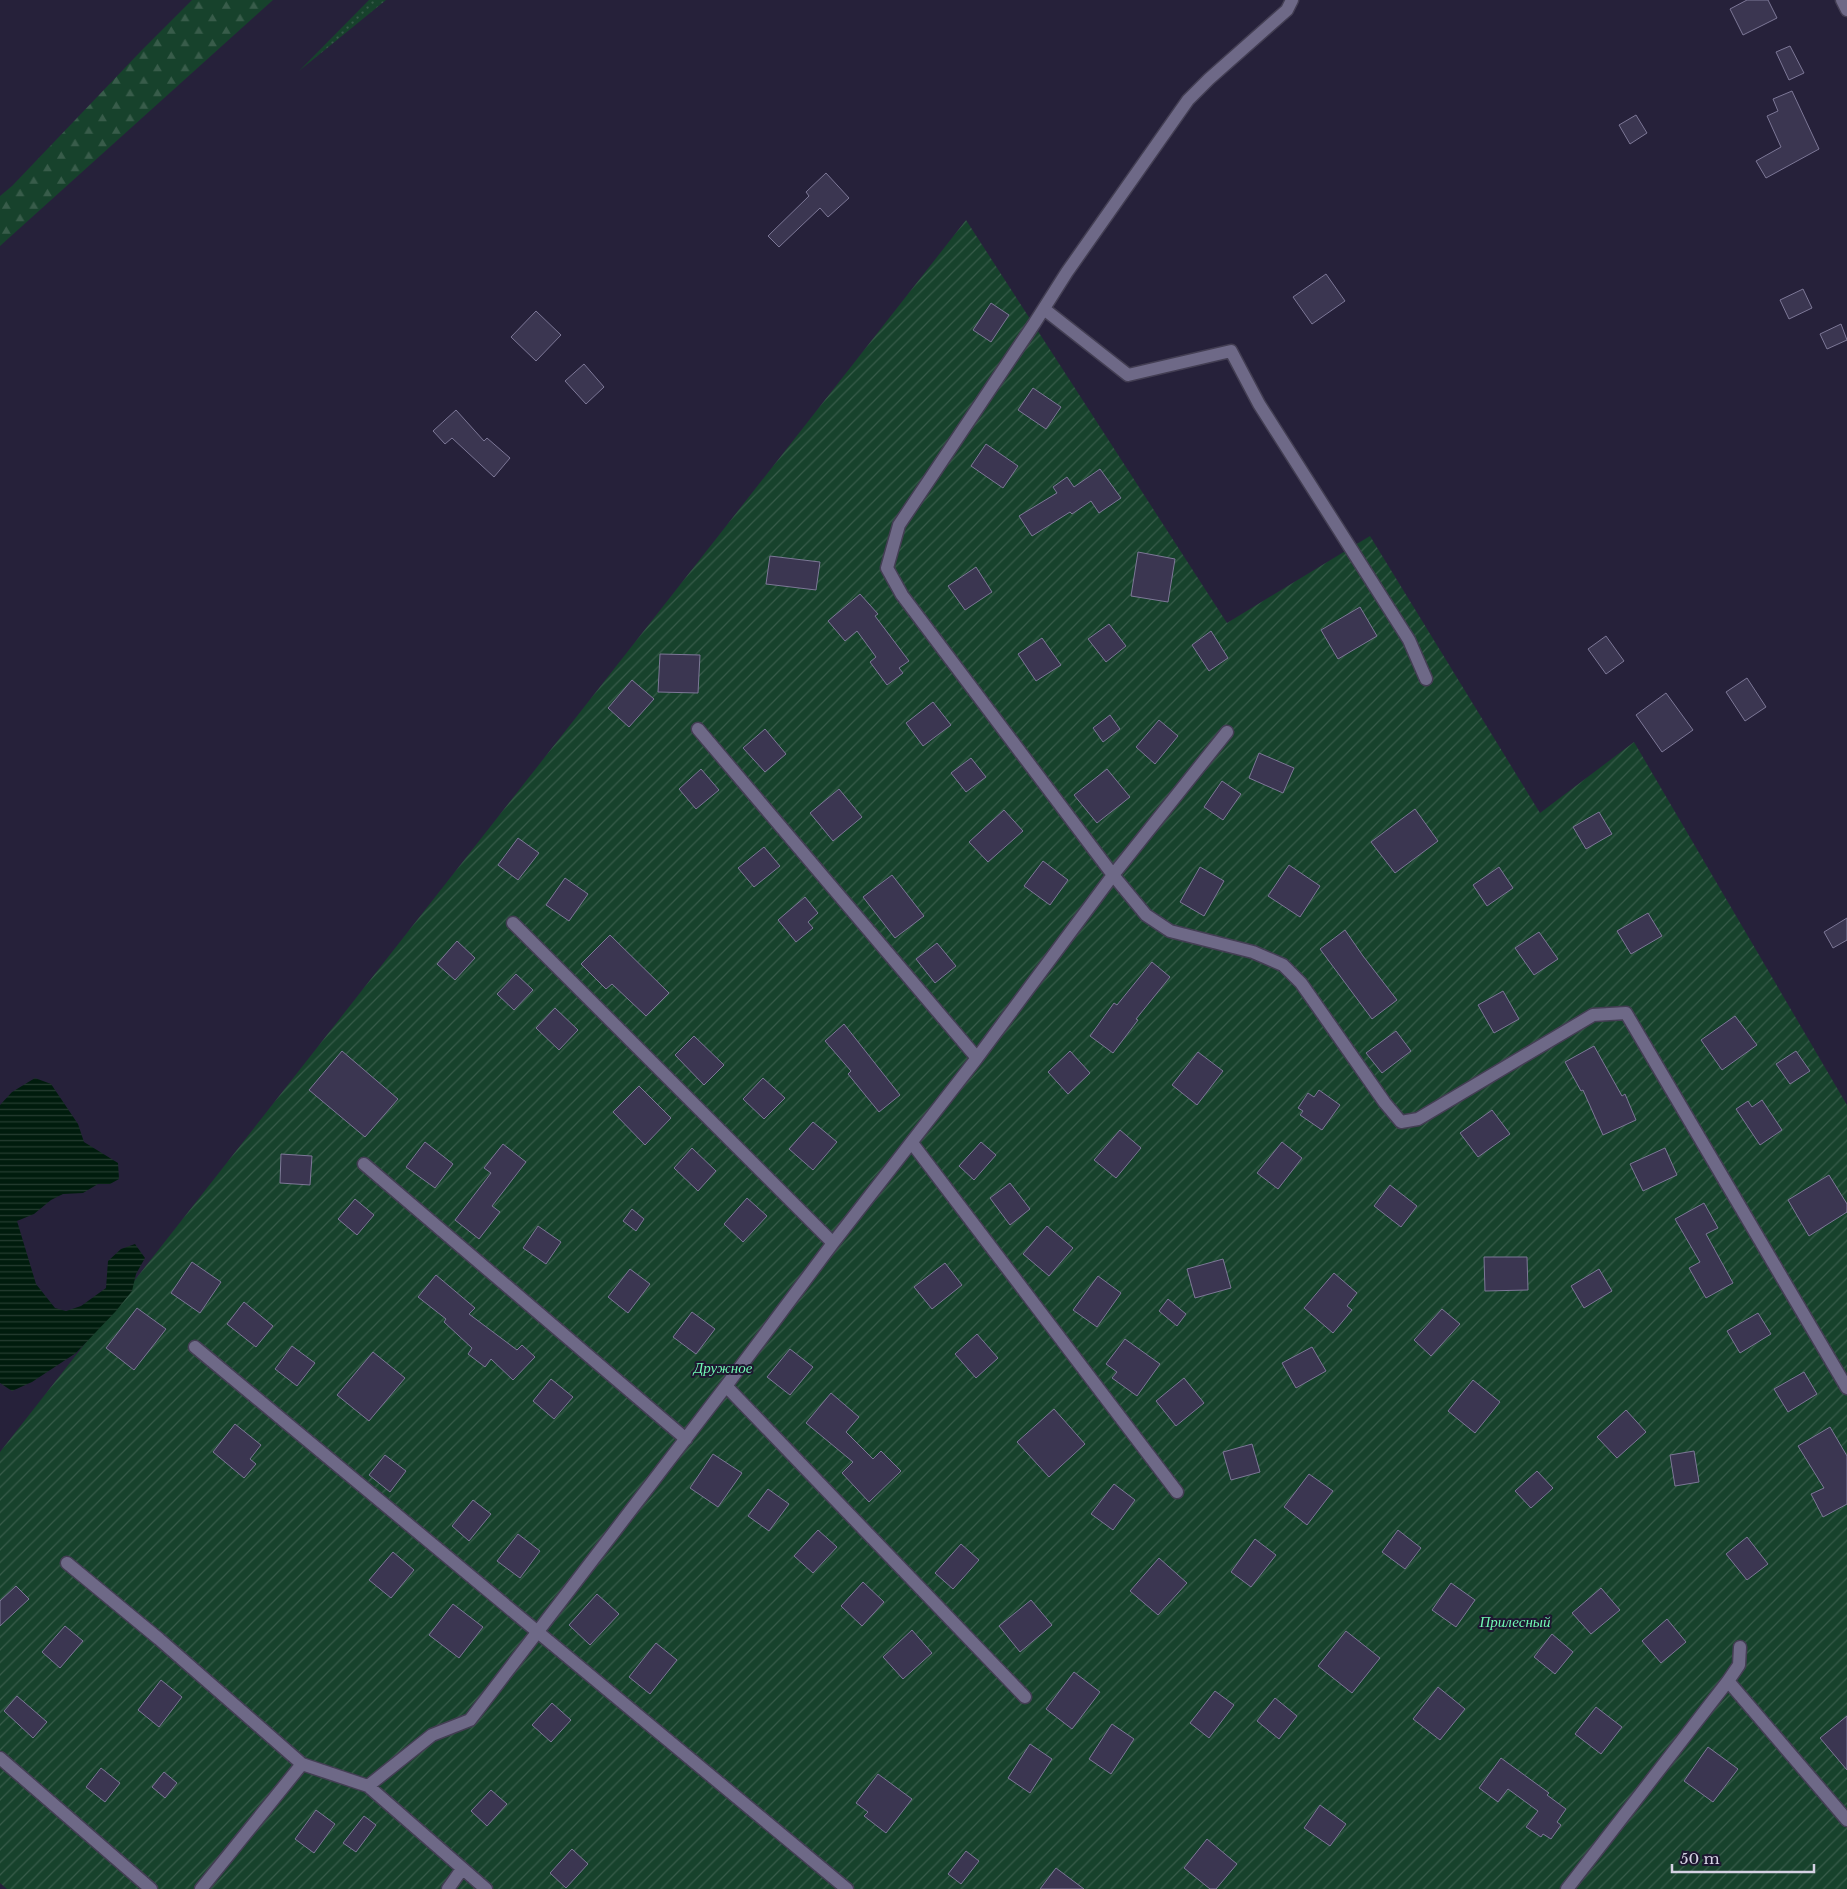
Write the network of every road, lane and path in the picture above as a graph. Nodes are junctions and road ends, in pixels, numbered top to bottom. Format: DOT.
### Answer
graph roads {
  1 [pos="1292,0"];
  2 [pos="1842,0"];
  3 [pos="1847,10"];
  4 [pos="1044,309"];
  5 [pos="1426,679"];
  6 [pos="698,729"];
  7 [pos="1227,732"];
  8 [pos="1113,875"];
  9 [pos="513,923"];
  10 [pos="977,1058"];
  11 [pos="912,1143"];
  12 [pos="364,1164"];
  13 [pos="833,1243"];
  14 [pos="194,1347"];
  15 [pos="726,1386"];
  16 [pos="1847,1388"];
  17 [pos="686,1439"];
  18 [pos="1177,1492"];
  19 [pos="67,1563"];
  20 [pos="539,1632"];
  21 [pos="1740,1647"];
  22 [pos="1728,1681"];
  23 [pos="1025,1697"];
  24 [pos="0,1758"];
  25 [pos="302,1764"];
  26 [pos="368,1786"];
  27 [pos="1847,1820"];
  28 [pos="462,1869"];
  29 [pos="151,1889"];
  30 [pos="201,1889"];
  31 [pos="448,1889"];
  32 [pos="486,1889"];
  33 [pos="847,1889"];
  34 [pos="1568,1889"];
  1 -- 4 [label="street"];
  2 -- 3 [label="street"];
  4 -- 5 [label="street"];
  4 -- 8 [label="street"];
  6 -- 10 [label="street"];
  7 -- 8 [label="street"];
  8 -- 10 [label="street"];
  8 -- 16 [label="street"];
  9 -- 13 [label="street"];
  10 -- 11 [label="street"];
  11 -- 13 [label="street"];
  11 -- 18 [label="street"];
  12 -- 17 [label="street"];
  13 -- 15 [label="street"];
  14 -- 20 [label="street"];
  15 -- 17 [label="street"];
  15 -- 23 [label="street"];
  17 -- 20 [label="street"];
  19 -- 25 [label="street"];
  20 -- 26 [label="street"];
  20 -- 33 [label="street"];
  21 -- 22 [label="street"];
  22 -- 27 [label="street"];
  22 -- 34 [label="street"];
  24 -- 29 [label="street"];
  25 -- 26 [label="street"];
  25 -- 30 [label="street"];
  26 -- 28 [label="street"];
  28 -- 31 [label="street"];
  28 -- 32 [label="street"];
}
